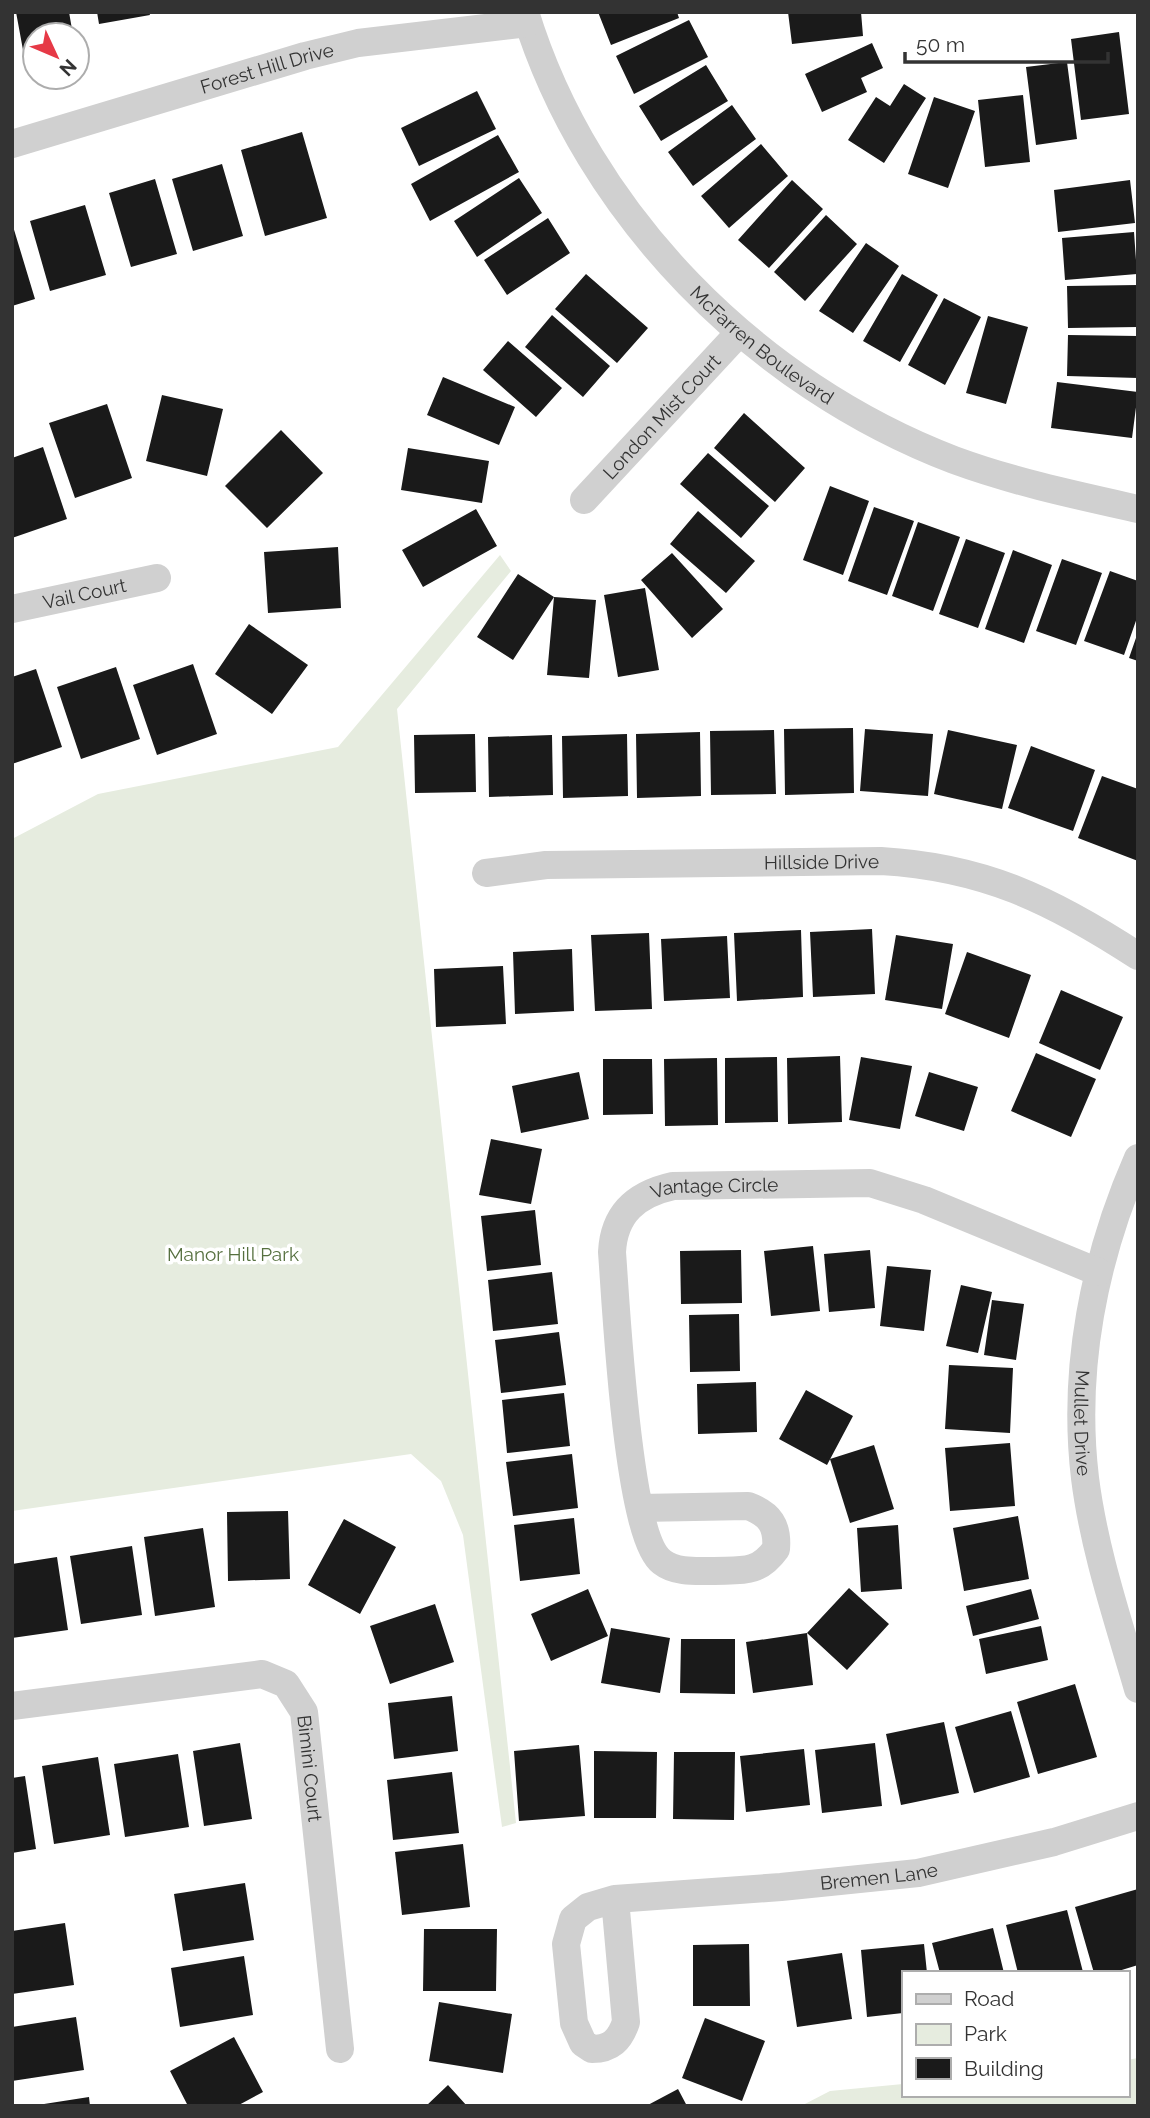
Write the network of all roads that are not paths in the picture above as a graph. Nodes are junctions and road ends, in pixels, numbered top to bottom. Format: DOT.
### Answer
graph roads {
  1 [pos="526,18"];
  2 [pos="12,144"];
  3 [pos="739,333"];
  4 [pos="583,500"];
  5 [pos="1138,509"];
  6 [pos="157,578"];
  7 [pos="12,609"];
  8 [pos="486,873"];
  9 [pos="1138,956"];
  10 [pos="1138,1158"];
  11 [pos="1098,1272"];
  12 [pos="640,1508"];
  13 [pos="1138,1689"];
  14 [pos="12,1706"];
  15 [pos="1138,1816"];
  16 [pos="615,1899"];
  17 [pos="341,2049"];
  1 -- 2 [label="street, Forest Hill Drive"];
  1 -- 3 [label="street, McFarren Boulevard"];
  3 -- 4 [label="street, London Mist Court"];
  3 -- 5 [label="street, McFarren Boulevard"];
  6 -- 7 [label="street, Vail Court"];
  8 -- 9 [label="street, Hillside Drive"];
  10 -- 11 [label="street, Mullet Drive"];
  11 -- 12 [label="street, Vantage Circle"];
  11 -- 13 [label="street, Mullet Drive"];
  14 -- 17 [label="street, Bimini Court"];
  15 -- 16 [label="street, Bremen Lane"];
  16 -- 16 [label="street, Bremen Lane"];
}
